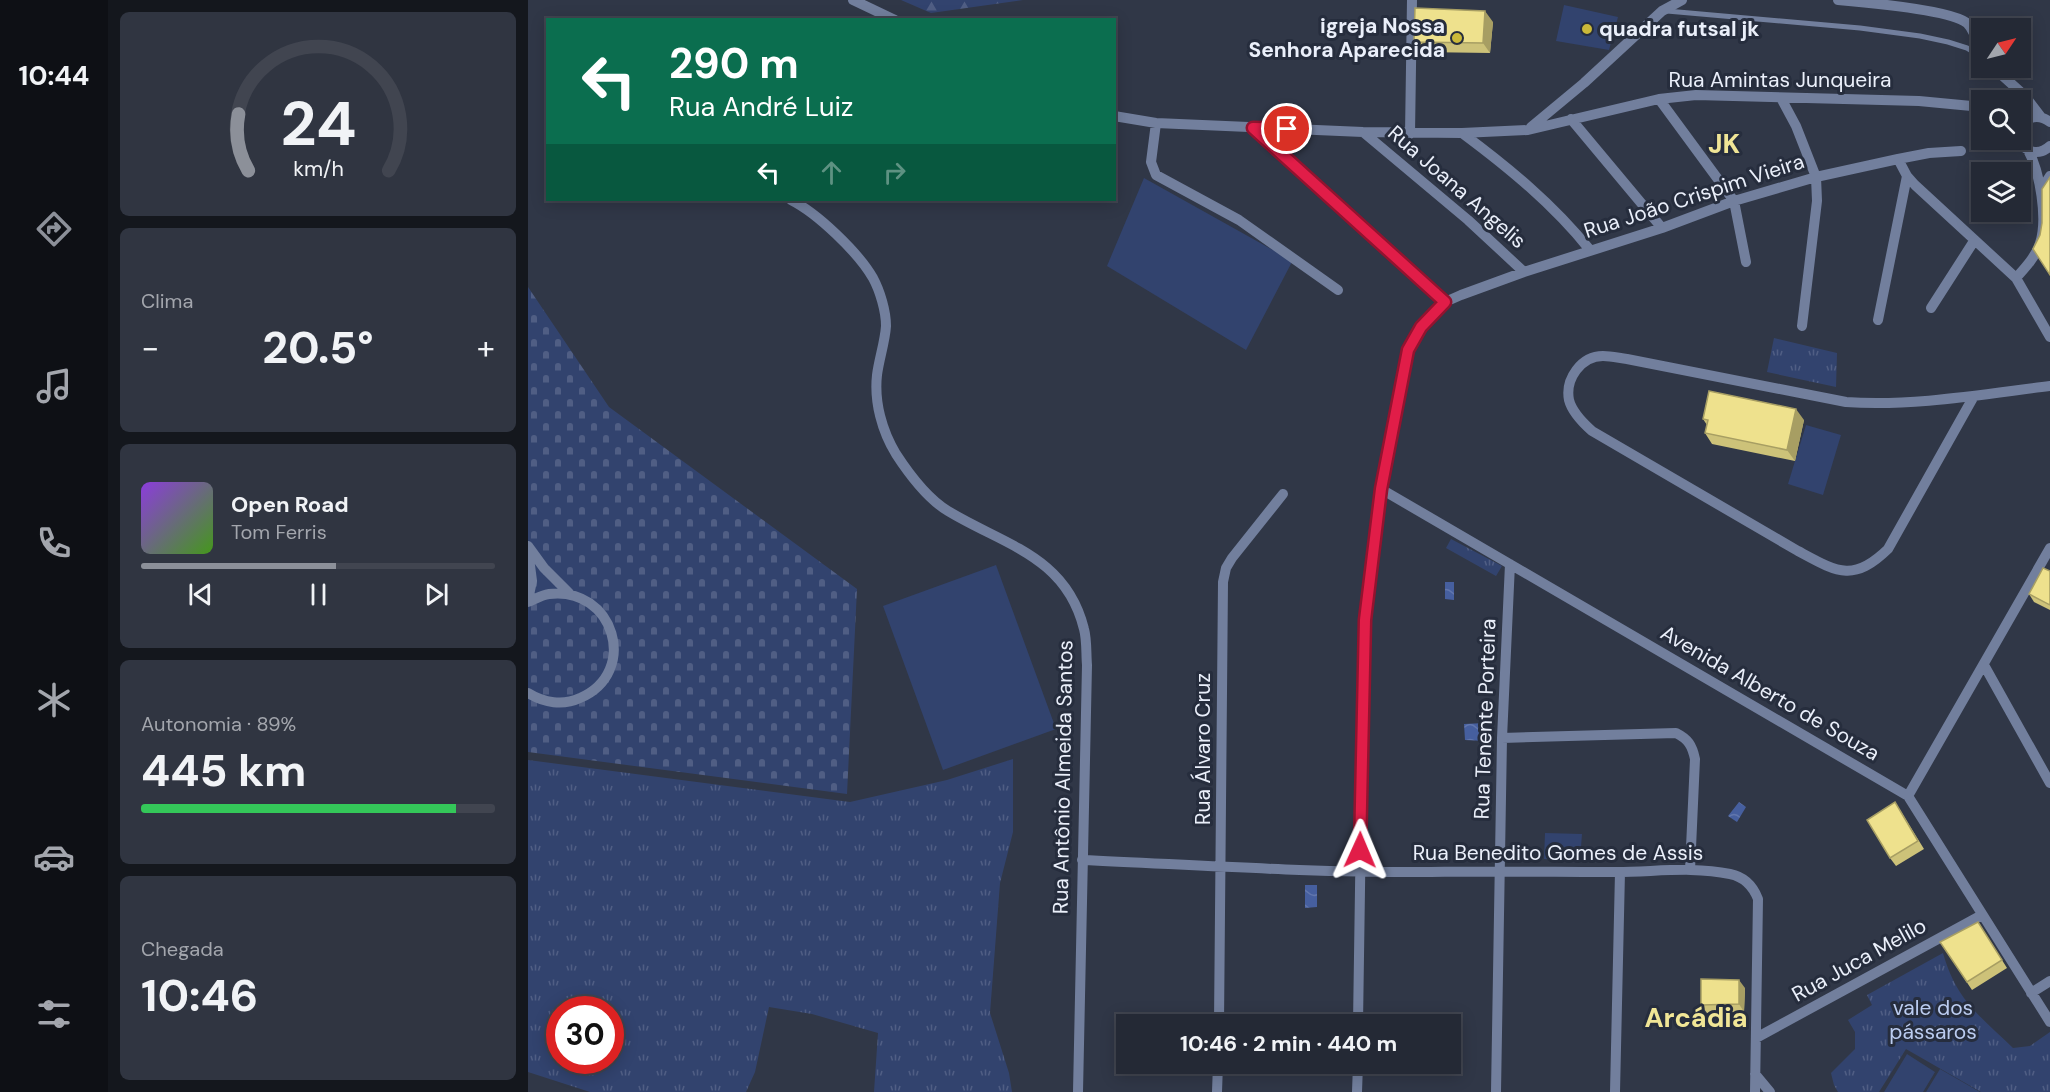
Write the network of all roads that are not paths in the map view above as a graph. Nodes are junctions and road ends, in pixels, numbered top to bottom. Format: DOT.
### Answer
graph roads {
  1 [pos="853,0"];
  2 [pos="1412,0"];
  3 [pos="1682,0"];
  4 [pos="1838,0"];
  5 [pos="1886,2"];
  6 [pos="1662,11"];
  7 [pos="891,18"];
  8 [pos="1971,29"];
  9 [pos="1971,52"];
  10 [pos="2005,78"];
  11 [pos="1782,98"];
  12 [pos="1659,99"];
  13 [pos="1971,106"];
  14 [pos="1116,116"];
  15 [pos="2036,118"];
  16 [pos="1571,120"];
  17 [pos="1156,123"];
  18 [pos="1253,128"];
  19 [pos="1528,130"];
  20 [pos="1364,132"];
  21 [pos="1462,133"];
  22 [pos="1410,134"];
  23 [pos="2050,146"];
  24 [pos="2028,150"];
  25 [pos="1961,151"];
  26 [pos="1898,159"];
  27 [pos="1907,176"];
  28 [pos="2050,176"];
  29 [pos="1816,177"];
  30 [pos="2041,190"];
  31 [pos="793,201"];
  32 [pos="1734,201"];
  33 [pos="1662,228"];
  34 [pos="1974,241"];
  35 [pos="1590,250"];
  36 [pos="1746,262"];
  37 [pos="1524,272"];
  38 [pos="2016,278"];
  39 [pos="1338,290"];
  40 [pos="1445,302"];
  41 [pos="1931,308"];
  42 [pos="1878,320"];
  43 [pos="1802,326"];
  44 [pos="2050,337"];
  45 [pos="2050,386"];
  46 [pos="1974,396"];
  47 [pos="1381,489"];
  48 [pos="1283,494"];
  49 [pos="528,548"];
  50 [pos="2050,548"];
  51 [pos="1510,564"];
  52 [pos="569,593"];
  53 [pos="528,601"];
  54 [pos="1983,665"];
  55 [pos="528,693"];
  56 [pos="1502,738"];
  57 [pos="2050,783"];
  58 [pos="1908,796"];
  59 [pos="1082,860"];
  60 [pos="1221,866"];
  61 [pos="1690,870"];
  62 [pos="1501,871"];
  63 [pos="1620,872"];
  64 [pos="1360,873"];
  65 [pos="1982,915"];
  66 [pos="2050,981"];
  67 [pos="2031,993"];
  68 [pos="1219,1014"];
  69 [pos="1358,1014"];
  70 [pos="2050,1022"];
  71 [pos="1756,1038"];
  72 [pos="1218,1074"];
  73 [pos="1358,1074"];
  74 [pos="1755,1074"];
  75 [pos="1078,1092"];
  76 [pos="1217,1092"];
  77 [pos="1357,1092"];
  78 [pos="1496,1092"];
  79 [pos="1615,1092"];
  80 [pos="1755,1092"];
  81 [pos="1770,1092"];
  1 -- 7 [label="street"];
  2 -- 22 [label="street"];
  3 -- 6 [label="street"];
  4 -- 5 [label="street"];
  5 -- 8 [label="street"];
  6 -- 9 [label="lane"];
  6 -- 19 [label="street"];
  10 -- 15 [label="street"];
  11 -- 12 [label="street, Rua Amintas Junqueira"];
  11 -- 13 [label="street, Rua Amintas Junqueira"];
  11 -- 29 [label="street"];
  12 -- 16 [label="street, Rua Amintas Junqueira"];
  12 -- 32 [label="street"];
  14 -- 17 [label="street, Rua Amintas Junqueira"];
  16 -- 19 [label="street, Rua Amintas Junqueira"];
  16 -- 33 [label="street"];
  17 -- 18 [label="street, Rua Amintas Junqueira"];
  17 -- 39 [label="street"];
  18 -- 20 [label="street, Rua Amintas Junqueira"];
  18 -- 40 [label="street"];
  19 -- 21 [label="street, Rua Amintas Junqueira"];
  20 -- 22 [label="street, Rua Amintas Junqueira"];
  20 -- 37 [label="street, Rua Joana Angelis"];
  21 -- 22 [label="street, Rua Amintas Junqueira"];
  21 -- 35 [label="street"];
  23 -- 24 [label="street"];
  24 -- 30 [label="street"];
  25 -- 26 [label="street, Rua João Crispim Vieira"];
  26 -- 27 [label="street"];
  26 -- 29 [label="street, Rua João Crispim Vieira"];
  27 -- 34 [label="street"];
  27 -- 42 [label="street"];
  28 -- 30 [label="street"];
  29 -- 32 [label="street, Rua João Crispim Vieira"];
  29 -- 43 [label="street"];
  30 -- 38 [label="street"];
  31 -- 59 [label="street, Rua Antônio Almeida Santos"];
  32 -- 33 [label="street, Rua João Crispim Vieira"];
  32 -- 36 [label="street"];
  33 -- 35 [label="street, Rua João Crispim Vieira"];
  34 -- 38 [label="street"];
  34 -- 41 [label="street"];
  35 -- 37 [label="street, Rua João Crispim Vieira"];
  37 -- 40 [label="street, Rua João Crispim Vieira"];
  38 -- 44 [label="street"];
  40 -- 47 [label="street"];
  45 -- 46 [label="street"];
  46 -- 46 [label="street"];
  47 -- 51 [label="street, Avenida Alberto de Souza"];
  47 -- 64 [label="street"];
  48 -- 60 [label="street, Rua Álvaro Cruz"];
  49 -- 52 [label="street"];
  49 -- 53 [label="street"];
  50 -- 54 [label="street"];
  51 -- 56 [label="street, Rua Tenente Porteira"];
  51 -- 58 [label="street, Avenida Alberto de Souza"];
  52 -- 53 [label="street"];
  52 -- 55 [label="street"];
  54 -- 57 [label="street"];
  54 -- 58 [label="street"];
  56 -- 61 [label="street"];
  56 -- 62 [label="street, Rua Tenente Porteira"];
  58 -- 65 [label="street, Avenida Alberto de Souza"];
  59 -- 60 [label="street, Rua Benedito Gomes de Assis"];
  59 -- 75 [label="street, Rua Antônio Almeida Santos"];
  60 -- 64 [label="street, Rua Benedito Gomes de Assis"];
  60 -- 68 [label="street, Rua Álvaro Cruz"];
  61 -- 63 [label="street, Rua Benedito Gomes de Assis"];
  61 -- 71 [label="street, Rua Benedito Gomes de Assis"];
  62 -- 63 [label="street, Rua Benedito Gomes de Assis"];
  62 -- 64 [label="street, Rua Benedito Gomes de Assis"];
  62 -- 78 [label="street, Rua Tenente Porteira"];
  63 -- 79 [label="street"];
  64 -- 69 [label="street"];
  65 -- 67 [label="street, Avenida Alberto de Souza"];
  65 -- 71 [label="street, Rua Juca Melilo"];
  66 -- 67 [label="street"];
  67 -- 70 [label="street, Avenida Alberto de Souza"];
  71 -- 74 [label="street, Rua Benedito Gomes de Assis"];
  72 -- 76 [label="street"];
  73 -- 77 [label="street"];
  74 -- 80 [label="street, Rua Benedito Gomes de Assis"];
  74 -- 81 [label="street"];
}
